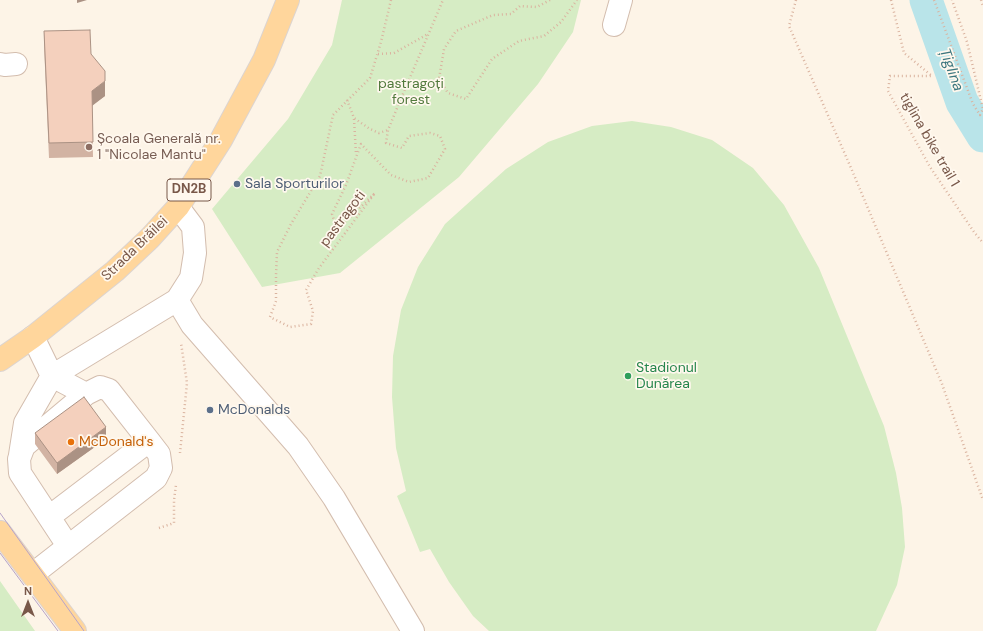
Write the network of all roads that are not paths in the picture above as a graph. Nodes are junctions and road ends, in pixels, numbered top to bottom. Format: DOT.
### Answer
graph roads {
  1 [pos="288,0"];
  2 [pos="621,0"];
  3 [pos="614,25"];
  4 [pos="178,207"];
  5 [pos="177,300"];
  6 [pos="26,342"];
  7 [pos="0,360"];
  8 [pos="52,376"];
  9 [pos="0,377"];
  10 [pos="86,394"];
  11 [pos="149,441"];
  12 [pos="19,459"];
  13 [pos="49,517"];
  14 [pos="0,532"];
  15 [pos="68,546"];
  16 [pos="33,574"];
  17 [pos="75,631"];
  18 [pos="413,631"];
  1 -- 4 [label="main road, Strada Brăilei / DN2B"];
  2 -- 3 [label="lane"];
  4 -- 5 [label="lane"];
  4 -- 6 [label="main road, Strada Brăilei / DN2B"];
  5 -- 8 [label="lane"];
  5 -- 18 [label="lane"];
  6 -- 7 [label="main road, Strada Brăilei / DN2B"];
  6 -- 8 [label="lane"];
  6 -- 9 [label="main road"];
  8 -- 10 [label="lane"];
  8 -- 12 [label="lane"];
  10 -- 11 [label="lane"];
  10 -- 12 [label="lane"];
  11 -- 13 [label="lane"];
  11 -- 15 [label="lane"];
  12 -- 13 [label="lane"];
  13 -- 15 [label="lane"];
  14 -- 16 [label="main road"];
  15 -- 16 [label="lane"];
  16 -- 17 [label="main road"];
}
